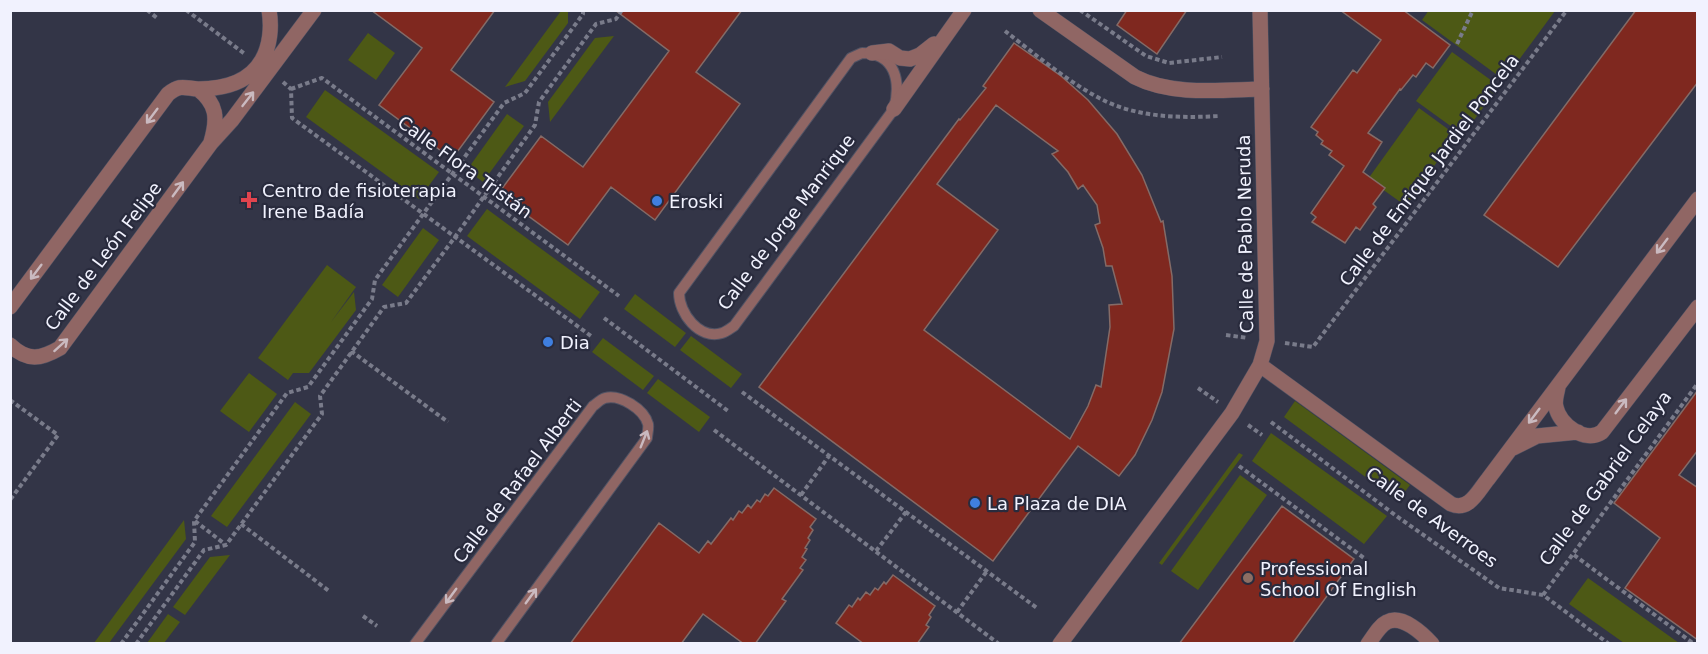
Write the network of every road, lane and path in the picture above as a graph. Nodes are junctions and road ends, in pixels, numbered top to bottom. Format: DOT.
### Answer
graph roads {
  1 [pos="147,10"];
  2 [pos="186,10"];
  3 [pos="269,10"];
  4 [pos="314,10"];
  5 [pos="583,10"];
  6 [pos="622,10"];
  7 [pos="964,10"];
  8 [pos="1040,10"];
  9 [pos="1080,10"];
  10 [pos="1260,10"];
  11 [pos="1473,10"];
  12 [pos="1566,10"];
  13 [pos="157,18"];
  14 [pos="1005,31"];
  15 [pos="944,37"];
  16 [pos="1457,44"];
  17 [pos="873,53"];
  18 [pos="1222,57"];
  19 [pos="252,60"];
  20 [pos="275,76"];
  21 [pos="198,89"];
  22 [pos="291,89"];
  23 [pos="1262,89"];
  24 [pos="894,109"];
  25 [pos="1220,117"];
  26 [pos="211,143"];
  27 [pos="451,174"];
  28 [pos="483,197"];
  29 [pos="1698,199"];
  30 [pos="422,214"];
  31 [pos="455,237"];
  32 [pos="619,296"];
  33 [pos="10,307"];
  34 [pos="1698,307"];
  35 [pos="604,318"];
  36 [pos="591,336"];
  37 [pos="10,345"];
  38 [pos="1313,346"];
  39 [pos="351,351"];
  40 [pos="1260,365"];
  41 [pos="1560,381"];
  42 [pos="1698,383"];
  43 [pos="742,392"];
  44 [pos="11,401"];
  45 [pos="728,411"];
  46 [pos="448,422"];
  47 [pos="1271,422"];
  48 [pos="714,430"];
  49 [pos="1578,432"];
  50 [pos="1508,452"];
  51 [pos="829,456"];
  52 [pos="1239,466"];
  53 [pos="801,495"];
  54 [pos="10,500"];
  55 [pos="1457,507"];
  56 [pos="906,512"];
  57 [pos="194,521"];
  58 [pos="241,525"];
  59 [pos="226,545"];
  60 [pos="876,551"];
  61 [pos="1574,555"];
  62 [pos="1364,558"];
  63 [pos="987,571"];
  64 [pos="329,591"];
  65 [pos="1543,596"];
  66 [pos="1037,608"];
  67 [pos="957,612"];
  68 [pos="363,616"];
  69 [pos="377,626"];
  70 [pos="121,644"];
  71 [pos="136,644"];
  72 [pos="415,644"];
  73 [pos="496,644"];
  74 [pos="999,644"];
  75 [pos="1060,644"];
  76 [pos="1368,644"];
  77 [pos="1432,644"];
  78 [pos="1609,644"];
  79 [pos="1694,644"];
  1 -- 13 [label="path"];
  2 -- 19 [label="path"];
  3 -- 21 [label="street"];
  26 -- 4 [label="street, Calle de León Felipe, one-way"];
  5 -- 27 [label="path"];
  6 -- 28 [label="path"];
  7 -- 15 [label="street"];
  8 -- 23 [label="street"];
  9 -- 18 [label="path"];
  10 -- 23 [label="street, Calle de Pablo Neruda"];
  11 -- 16 [label="path"];
  12 -- 38 [label="path, Calle de Enrique Jardiel Poncela"];
  14 -- 25 [label="path"];
  15 -- 17 [label="street"];
  15 -- 24 [label="street"];
  17 -- 24 [label="lane"];
  17 -- 24 [label="lane, Calle de Jorge Manrique"];
  20 -- 22 [label="path"];
  21 -- 26 [label="street, Calle de León Felipe"];
  21 -- 33 [label="street, one-way"];
  22 -- 27 [label="path, Calle Flora Tristán"];
  22 -- 30 [label="path"];
  23 -- 40 [label="street, Calle de Pablo Neruda"];
  37 -- 26 [label="street, Calle de León Felipe, one-way"];
  27 -- 28 [label="path, Calle Flora Tristán"];
  27 -- 30 [label="path"];
  28 -- 31 [label="path"];
  28 -- 32 [label="path, Calle Flora Tristán"];
  29 -- 41 [label="street, Calle de Gabriel Celaya, one-way"];
  30 -- 31 [label="path"];
  30 -- 57 [label="path"];
  31 -- 36 [label="path"];
  31 -- 39 [label="path"];
  49 -- 34 [label="street, Calle de Gabriel Celaya, one-way"];
  35 -- 45 [label="path"];
  39 -- 46 [label="path"];
  39 -- 58 [label="path"];
  40 -- 55 [label="street, Calle de Averroes"];
  40 -- 75 [label="street, Calle de Pablo Neruda"];
  41 -- 49 [label="street"];
  41 -- 50 [label="street, Calle de Gabriel Celaya, one-way"];
  42 -- 61 [label="path, Calle de Gabriel Celaya"];
  43 -- 51 [label="path"];
  44 -- 54 [label="path"];
  47 -- 65 [label="path, Calle de Averroes"];
  48 -- 53 [label="path"];
  49 -- 50 [label="street, Calle de Gabriel Celaya"];
  50 -- 55 [label="street, Calle de Gabriel Celaya"];
  51 -- 53 [label="path"];
  51 -- 56 [label="path"];
  52 -- 62 [label="path"];
  53 -- 60 [label="path"];
  56 -- 60 [label="path"];
  56 -- 63 [label="path"];
  57 -- 59 [label="path"];
  57 -- 70 [label="path"];
  58 -- 59 [label="path"];
  58 -- 64 [label="path"];
  59 -- 71 [label="path"];
  60 -- 67 [label="path"];
  61 -- 65 [label="path, Calle de Gabriel Celaya"];
  61 -- 79 [label="path"];
  63 -- 66 [label="path"];
  63 -- 67 [label="path"];
  65 -- 78 [label="path, Calle de Averroes"];
  67 -- 74 [label="path"];
  68 -- 69 [label="path"];
  73 -- 72 [label="lane, Calle de Rafael Alberti, one-way"];
  76 -- 77 [label="street"];
}
